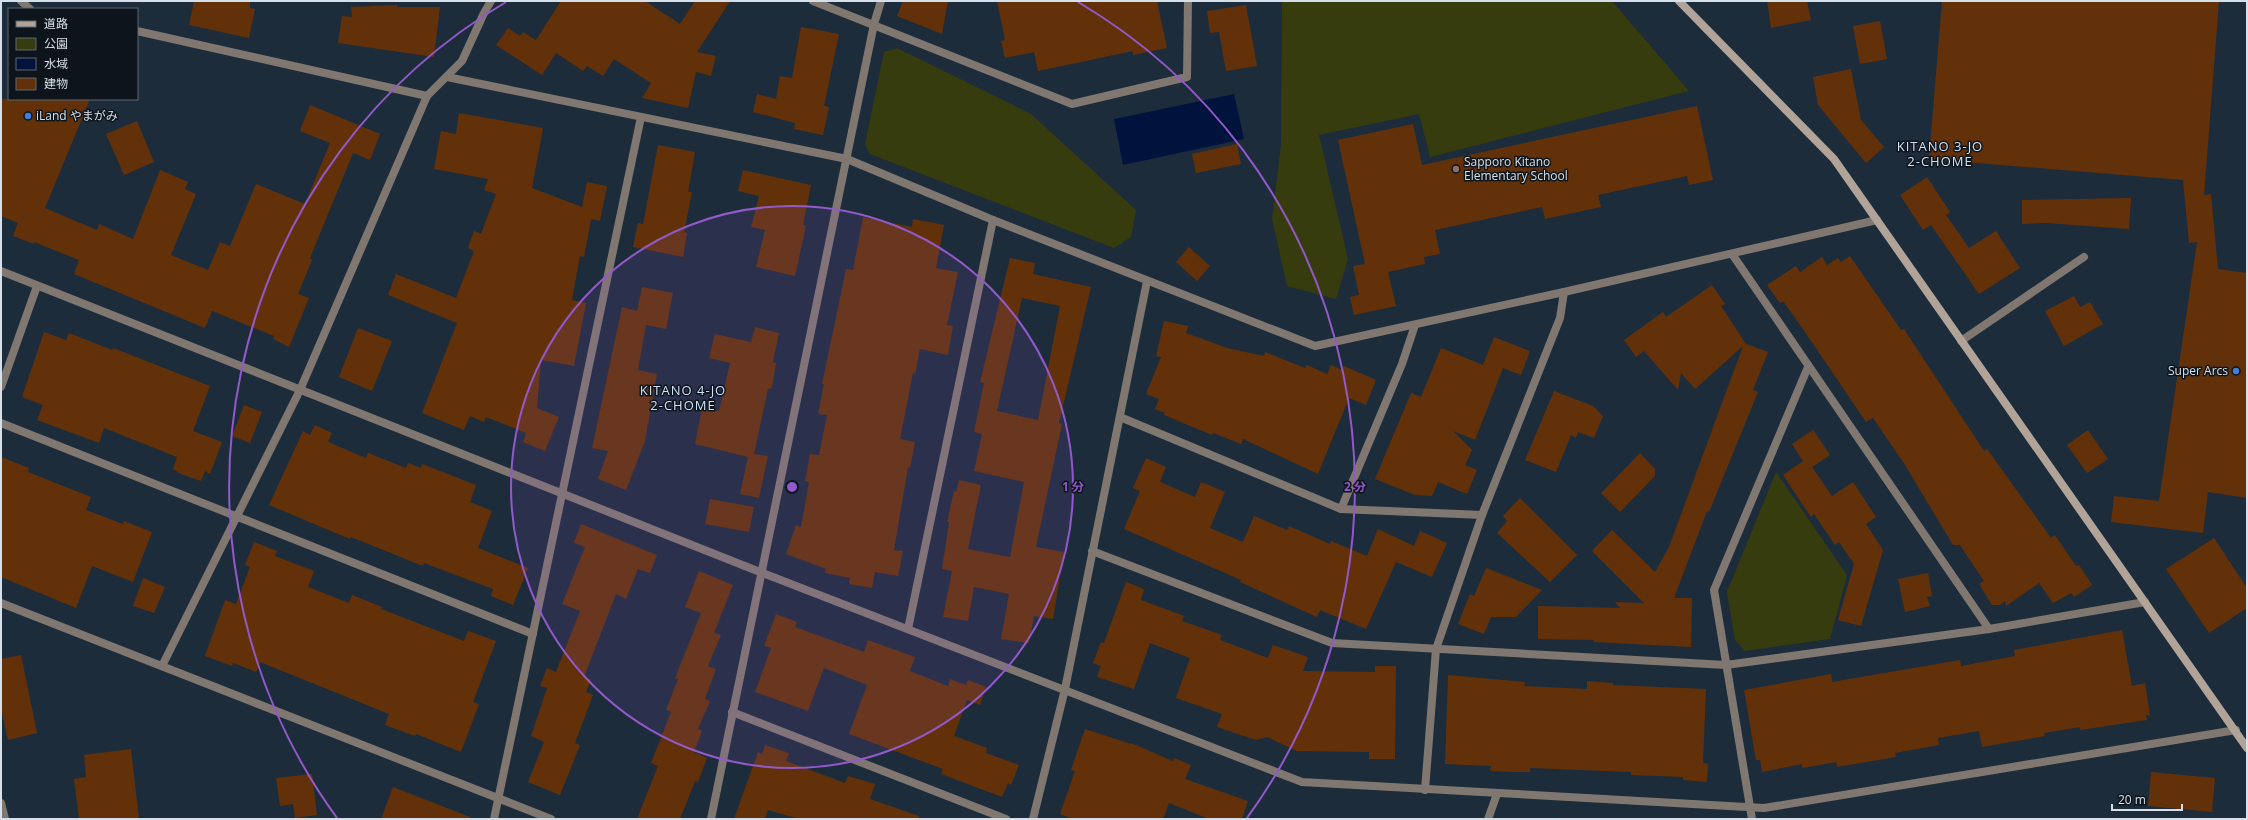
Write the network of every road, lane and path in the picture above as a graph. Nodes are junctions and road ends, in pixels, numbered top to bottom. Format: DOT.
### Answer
graph roads {
  1 [pos="20,1"];
  2 [pos="491,1"];
  3 [pos="813,1"];
  4 [pos="881,1"];
  5 [pos="1188,1"];
  6 [pos="1679,1"];
  7 [pos="29,8"];
  8 [pos="874,24"];
  9 [pos="138,31"];
  10 [pos="447,77"];
  11 [pos="427,96"];
  12 [pos="641,117"];
  13 [pos="846,159"];
  14 [pos="993,220"];
  15 [pos="1877,220"];
  16 [pos="1732,254"];
  17 [pos="2084,257"];
  18 [pos="1,272"];
  19 [pos="1147,281"];
  20 [pos="37,286"];
  21 [pos="1564,292"];
  22 [pos="1415,325"];
  23 [pos="1961,341"];
  24 [pos="1808,367"];
  25 [pos="1,387"];
  26 [pos="300,390"];
  27 [pos="1120,417"];
  28 [pos="1,423"];
  29 [pos="563,494"];
  30 [pos="1341,509"];
  31 [pos="1482,515"];
  32 [pos="238,517"];
  33 [pos="1092,551"];
  34 [pos="760,572"];
  35 [pos="2145,602"];
  36 [pos="1,603"];
  37 [pos="908,629"];
  38 [pos="1989,629"];
  39 [pos="533,634"];
  40 [pos="1436,649"];
  41 [pos="162,666"];
  42 [pos="1726,666"];
  43 [pos="1065,689"];
  44 [pos="732,712"];
  45 [pos="2236,730"];
  46 [pos="2247,748"];
  47 [pos="1425,790"];
  48 [pos="1497,794"];
  49 [pos="498,798"];
  50 [pos="1,803"];
  51 [pos="1750,809"];
  52 [pos="4,819"];
  53 [pos="494,819"];
  54 [pos="552,819"];
  55 [pos="711,819"];
  56 [pos="1006,819"];
  57 [pos="1033,819"];
  58 [pos="1488,819"];
  59 [pos="1752,819"];
  1 -- 7 [label="street"];
  2 -- 10 [label="street"];
  3 -- 8 [label="street"];
  4 -- 8 [label="street"];
  5 -- 8 [label="street"];
  6 -- 15 [label="street"];
  8 -- 13 [label="street"];
  9 -- 11 [label="street"];
  10 -- 11 [label="street"];
  10 -- 12 [label="street"];
  11 -- 26 [label="street"];
  12 -- 13 [label="street"];
  12 -- 29 [label="street"];
  13 -- 14 [label="street"];
  13 -- 34 [label="street"];
  14 -- 19 [label="street"];
  14 -- 37 [label="street"];
  15 -- 16 [label="street"];
  15 -- 23 [label="street"];
  16 -- 21 [label="street"];
  16 -- 24 [label="street"];
  17 -- 23 [label="street"];
  18 -- 20 [label="street"];
  19 -- 22 [label="street"];
  19 -- 27 [label="street"];
  20 -- 25 [label="street"];
  20 -- 26 [label="street"];
  21 -- 22 [label="street"];
  21 -- 31 [label="street"];
  22 -- 30 [label="street"];
  23 -- 35 [label="street"];
  24 -- 38 [label="street"];
  24 -- 42 [label="street"];
  26 -- 29 [label="street"];
  26 -- 32 [label="street"];
  27 -- 30 [label="street"];
  27 -- 33 [label="street"];
  28 -- 32 [label="street"];
  29 -- 34 [label="street"];
  29 -- 39 [label="street"];
  30 -- 31 [label="street"];
  31 -- 40 [label="street"];
  32 -- 39 [label="street"];
  32 -- 41 [label="street"];
  33 -- 40 [label="street"];
  33 -- 43 [label="street"];
  34 -- 37 [label="street"];
  34 -- 44 [label="street"];
  35 -- 38 [label="street"];
  35 -- 45 [label="street"];
  36 -- 41 [label="street"];
  37 -- 43 [label="street"];
  38 -- 42 [label="street"];
  39 -- 49 [label="street"];
  40 -- 42 [label="street"];
  40 -- 47 [label="street"];
  41 -- 49 [label="street"];
  42 -- 51 [label="street"];
  43 -- 47 [label="street"];
  43 -- 57 [label="street"];
  44 -- 55 [label="street"];
  44 -- 56 [label="street"];
  45 -- 46 [label="street"];
  45 -- 51 [label="street"];
  47 -- 48 [label="street"];
  48 -- 51 [label="street"];
  48 -- 58 [label="street"];
  49 -- 53 [label="street"];
  49 -- 54 [label="street"];
  50 -- 52 [label="street"];
  51 -- 59 [label="street"];
}
